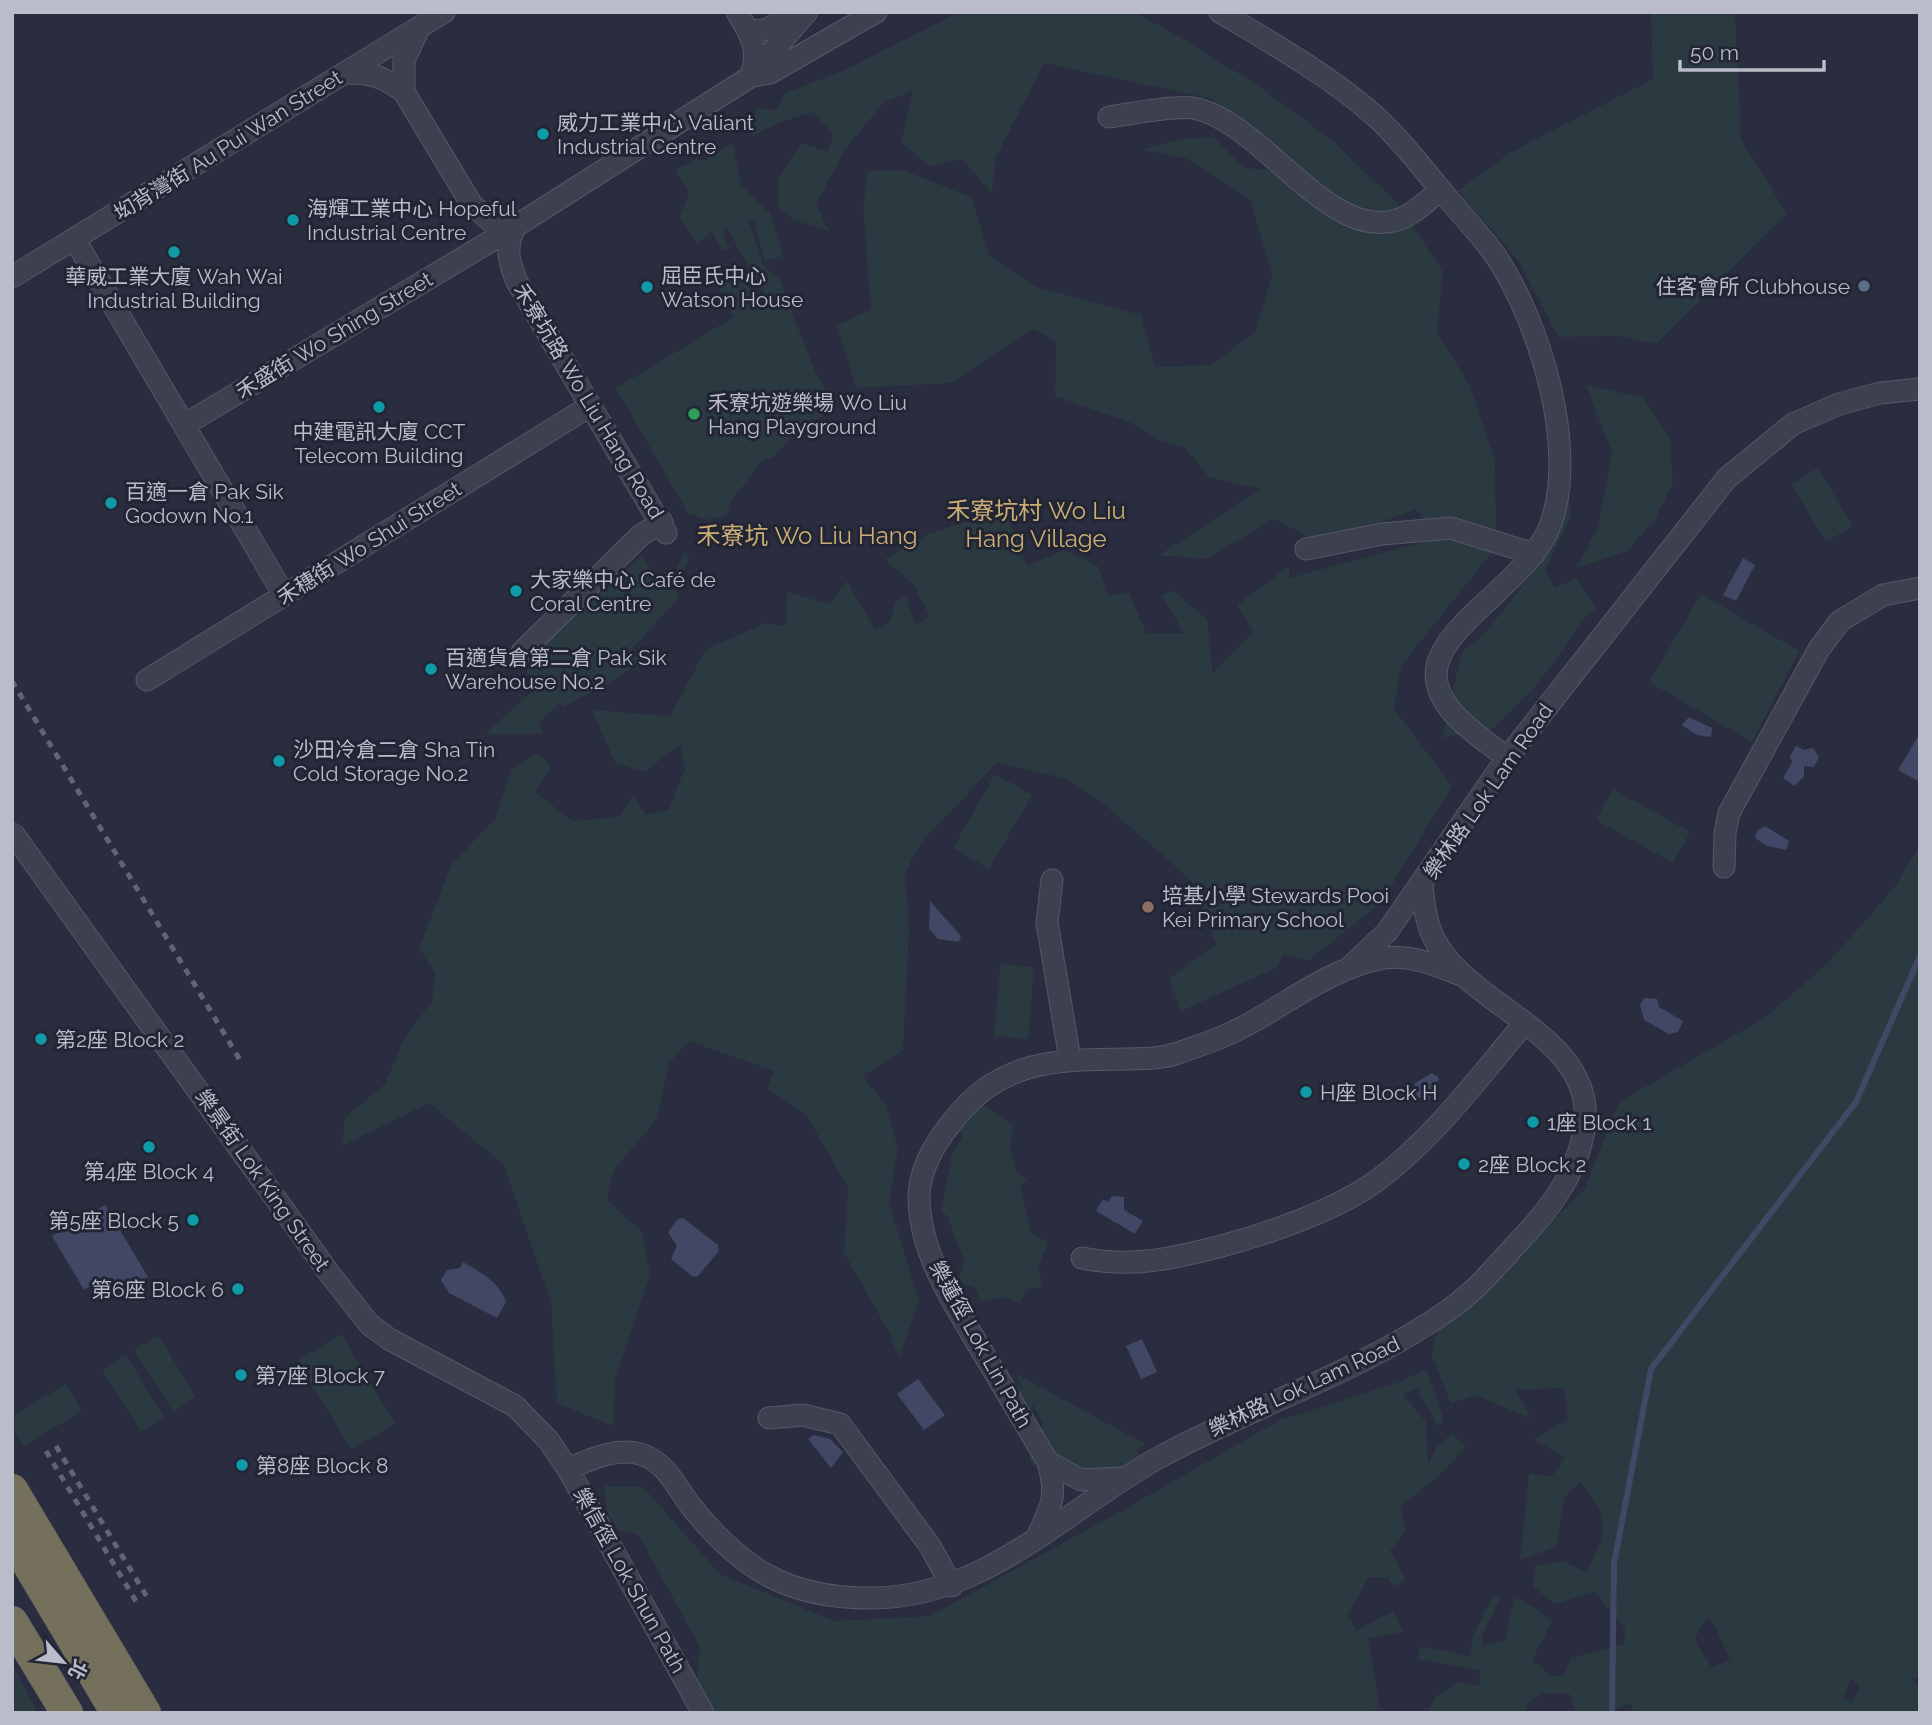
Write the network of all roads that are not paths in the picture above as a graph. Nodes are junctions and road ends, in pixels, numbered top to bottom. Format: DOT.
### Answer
graph roads {
  1 [pos="443,12"];
  2 [pos="737,12"];
  3 [pos="795,12"];
  4 [pos="807,12"];
  5 [pos="876,12"];
  6 [pos="1223,13"];
  7 [pos="420,27"];
  8 [pos="750,32"];
  9 [pos="344,73"];
  10 [pos="750,76"];
  11 [pos="404,92"];
  12 [pos="1109,117"];
  13 [pos="1441,190"];
  14 [pos="516,226"];
  15 [pos="75,240"];
  16 [pos="12,277"];
  17 [pos="1920,389"];
  18 [pos="590,406"];
  19 [pos="184,425"];
  20 [pos="1306,549"];
  21 [pos="1534,554"];
  22 [pos="1920,589"];
  23 [pos="284,595"];
  24 [pos="522,652"];
  25 [pos="147,680"];
  26 [pos="1507,758"];
  27 [pos="12,832"];
  28 [pos="1724,867"];
  29 [pos="1052,880"];
  30 [pos="1422,884"];
  31 [pos="1348,969"];
  32 [pos="1463,975"];
  33 [pos="1524,1024"];
  34 [pos="1070,1059"];
  35 [pos="1082,1258"];
  36 [pos="769,1418"];
  37 [pos="1048,1462"];
  38 [pos="568,1469"];
  39 [pos="1123,1478"];
  40 [pos="12,1490"];
  41 [pos="12,1538"];
  42 [pos="1035,1542"];
  43 [pos="952,1586"];
  44 [pos="12,1622"];
  45 [pos="64,1710"];
  46 [pos="117,1713"];
  47 [pos="145,1713"];
  48 [pos="703,1713"];
  1 -- 7 [label="street, 㘭背灣街 Au Pui Wan Street"];
  2 -- 8 [label="street"];
  3 -- 8 [label="street"];
  4 -- 10 [label="street"];
  5 -- 10 [label="street"];
  6 -- 13 [label="street"];
  7 -- 9 [label="street, 㘭背灣街 Au Pui Wan Street"];
  7 -- 11 [label="street"];
  8 -- 10 [label="street"];
  9 -- 11 [label="street"];
  9 -- 15 [label="street, 㘭背灣街 Au Pui Wan Street"];
  10 -- 14 [label="street, 禾盛街 Wo Shing Street"];
  11 -- 14 [label="street"];
  12 -- 13 [label="street"];
  13 -- 21 [label="street"];
  14 -- 18 [label="street, 禾寮坑路 Wo Liu Hang Road"];
  14 -- 19 [label="street, 禾盛街 Wo Shing Street"];
  15 -- 16 [label="street, 㘭背灣街 Au Pui Wan Street"];
  15 -- 19 [label="street"];
  17 -- 26 [label="street, 樂林路 Lok Lam Road"];
  18 -- 23 [label="street, 禾穗街 Wo Shui Street"];
  18 -- 24 [label="street, 禾寮坑路 Wo Liu Hang Road"];
  19 -- 23 [label="street"];
  20 -- 21 [label="street"];
  21 -- 26 [label="street"];
  22 -- 28 [label="street"];
  23 -- 25 [label="street, 禾穗街 Wo Shui Street"];
  26 -- 30 [label="street, 樂林路 Lok Lam Road"];
  27 -- 38 [label="street, 樂景街 Lok King Street, bridge"];
  29 -- 34 [label="street"];
  30 -- 31 [label="street, 樂蓮徑 Lok Lin Path"];
  30 -- 32 [label="street, 樂林路 Lok Lam Road"];
  31 -- 32 [label="street, 樂蓮徑 Lok Lin Path"];
  31 -- 34 [label="street, 樂蓮徑 Lok Lin Path"];
  32 -- 33 [label="street, 樂林路 Lok Lam Road"];
  33 -- 35 [label="street"];
  33 -- 39 [label="street, 樂林路 Lok Lam Road"];
  34 -- 37 [label="street, 樂蓮徑 Lok Lin Path"];
  36 -- 43 [label="street"];
  37 -- 39 [label="street"];
  37 -- 42 [label="street, 樂蓮徑 Lok Lin Path"];
  38 -- 43 [label="street, 樂信徑 Lok Shun Path"];
  38 -- 48 [label="street, 樂信徑 Lok Shun Path"];
  39 -- 42 [label="street, 樂林路 Lok Lam Road"];
  40 -- 47 [label="highway"];
  41 -- 46 [label="highway"];
  42 -- 43 [label="street, 樂林路 Lok Lam Road"];
  44 -- 45 [label="highway"];
}
